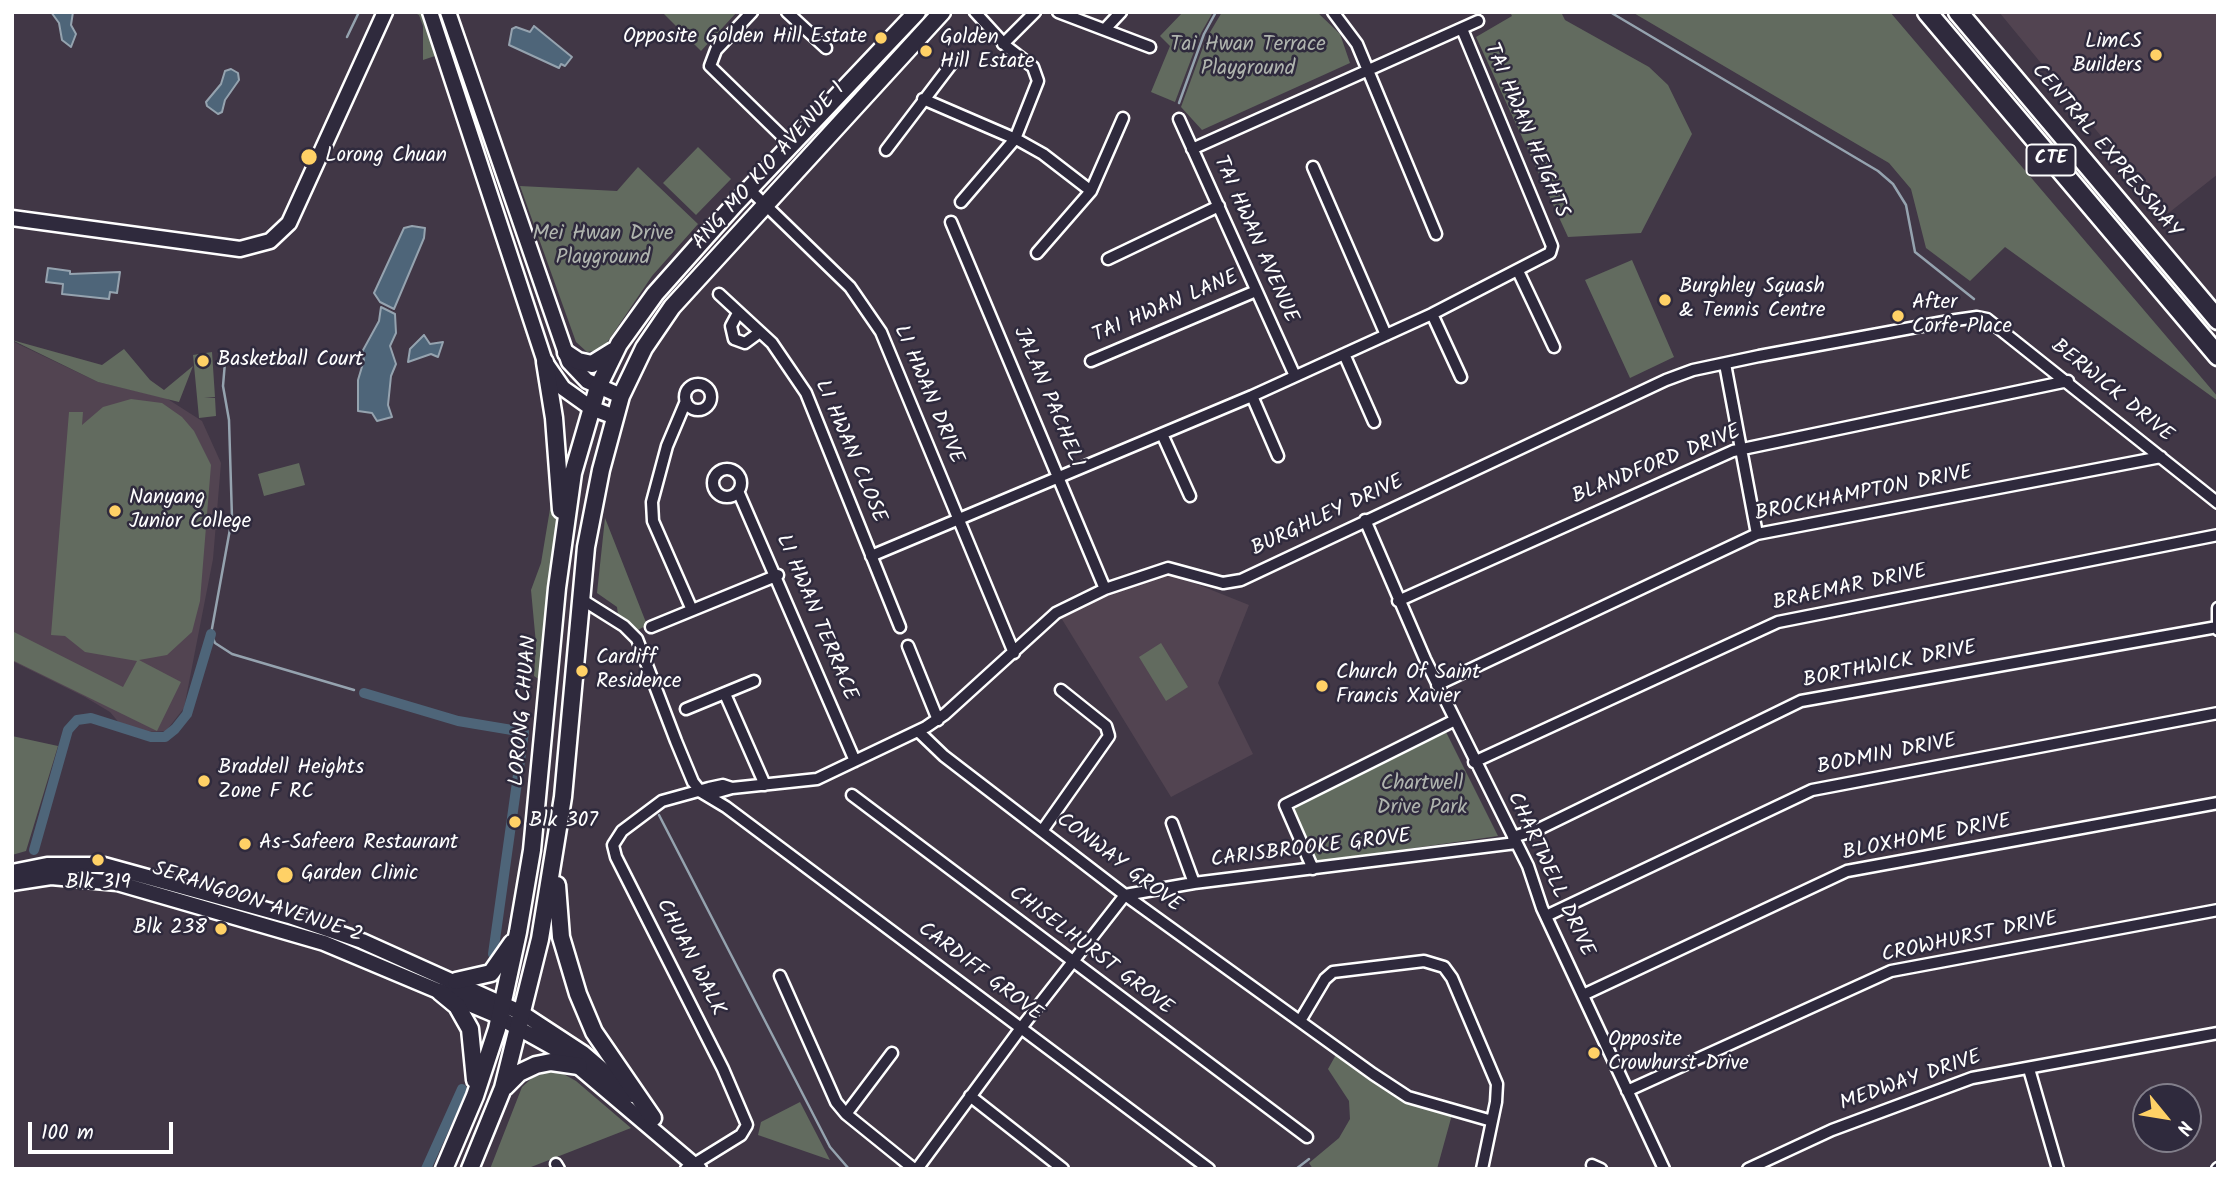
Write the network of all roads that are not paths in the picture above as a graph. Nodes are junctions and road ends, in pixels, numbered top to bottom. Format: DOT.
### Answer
graph roads {
  1 [pos="385,12"];
  2 [pos="448,12"];
  3 [pos="752,12"];
  4 [pos="787,12"];
  5 [pos="917,12"];
  6 [pos="942,12"];
  7 [pos="975,12"];
  8 [pos="1035,12"];
  9 [pos="1058,12"];
  10 [pos="1121,12"];
  11 [pos="1333,12"];
  12 [pos="1927,12"];
  13 [pos="1958,12"];
  14 [pos="429,14"];
  15 [pos="1478,21"];
  16 [pos="1105,29"];
  17 [pos="1462,29"];
  18 [pos="1003,44"];
  19 [pos="1150,47"];
  20 [pos="826,48"];
  21 [pos="953,62"];
  22 [pos="1367,69"];
  23 [pos="477,94"];
  24 [pos="923,99"];
  25 [pos="460,100"];
  26 [pos="1123,118"];
  27 [pos="1179,119"];
  28 [pos="1015,139"];
  29 [pos="791,145"];
  30 [pos="1192,149"];
  31 [pos="886,150"];
  32 [pos="1313,167"];
  33 [pos="749,189"];
  34 [pos="1091,191"];
  35 [pos="961,202"];
  36 [pos="765,206"];
  37 [pos="1219,206"];
  38 [pos="517,208"];
  39 [pos="12,218"];
  40 [pos="499,218"];
  41 [pos="951,222"];
  42 [pos="1436,234"];
  43 [pos="1037,253"];
  44 [pos="1108,259"];
  45 [pos="1518,271"];
  46 [pos="1256,291"];
  47 [pos="719,293"];
  48 [pos="738,313"];
  49 [pos="1432,314"];
  50 [pos="1977,317"];
  51 [pos="2218,320"];
  52 [pos="760,332"];
  53 [pos="1386,335"];
  54 [pos="620,344"];
  55 [pos="1554,347"];
  56 [pos="566,353"];
  57 [pos="1344,354"];
  58 [pos="2218,356"];
  59 [pos="1091,361"];
  60 [pos="545,362"];
  61 [pos="1725,364"];
  62 [pos="1295,376"];
  63 [pos="1461,377"];
  64 [pos="2068,381"];
  65 [pos="598,387"];
  66 [pos="621,396"];
  67 [pos="1252,397"];
  68 [pos="686,401"];
  69 [pos="591,408"];
  70 [pos="615,417"];
  71 [pos="1374,422"];
  72 [pos="1162,434"];
  73 [pos="1740,449"];
  74 [pos="1278,456"];
  75 [pos="2161,457"];
  76 [pos="1060,478"];
  77 [pos="738,491"];
  78 [pos="1190,496"];
  79 [pos="2218,503"];
  80 [pos="1365,520"];
  81 [pos="959,521"];
  82 [pos="1757,534"];
  83 [pos="2218,534"];
  84 [pos="564,540"];
  85 [pos="871,556"];
  86 [pos="778,575"];
  87 [pos="1105,589"];
  88 [pos="581,599"];
  89 [pos="1398,601"];
  90 [pos="2218,608"];
  91 [pos="692,610"];
  92 [pos="651,627"];
  93 [pos="900,627"];
  94 [pos="2217,628"];
  95 [pos="908,646"];
  96 [pos="1013,653"];
  97 [pos="754,681"];
  98 [pos="1437,685"];
  99 [pos="1061,690"];
  100 [pos="725,694"];
  101 [pos="686,709"];
  102 [pos="2218,713"];
  103 [pos="938,720"];
  104 [pos="1453,722"];
  105 [pos="918,731"];
  106 [pos="855,761"];
  107 [pos="1474,762"];
  108 [pos="765,785"];
  109 [pos="732,788"];
  110 [pos="701,792"];
  111 [pos="852,795"];
  112 [pos="2218,803"];
  113 [pos="726,807"];
  114 [pos="1172,823"];
  115 [pos="1042,831"];
  116 [pos="1514,840"];
  117 [pos="555,855"];
  118 [pos="1312,869"];
  119 [pos="12,872"];
  120 [pos="12,883"];
  121 [pos="1194,883"];
  122 [pos="1125,895"];
  123 [pos="2218,910"];
  124 [pos="1546,916"];
  125 [pos="519,932"];
  126 [pos="1072,962"];
  127 [pos="780,976"];
  128 [pos="456,981"];
  129 [pos="440,992"];
  130 [pos="1583,995"];
  131 [pos="501,1011"];
  132 [pos="520,1020"];
  133 [pos="1300,1021"];
  134 [pos="1021,1028"];
  135 [pos="2218,1033"];
  136 [pos="892,1053"];
  137 [pos="579,1066"];
  138 [pos="2029,1069"];
  139 [pos="503,1088"];
  140 [pos="1627,1091"];
  141 [pos="970,1096"];
  142 [pos="475,1097"];
  143 [pos="846,1114"];
  144 [pos="653,1118"];
  145 [pos="1492,1121"];
  146 [pos="1307,1137"];
  147 [pos="670,1143"];
  148 [pos="693,1167"];
  149 [pos="444,1169"];
  150 [pos="470,1169"];
  151 [pos="916,1169"];
  152 [pos="1063,1169"];
  153 [pos="1209,1169"];
  154 [pos="1482,1169"];
  155 [pos="1664,1169"];
  156 [pos="1748,1169"];
  157 [pos="2058,1169"];
  1 -- 39 [label="main road"];
  2 -- 23 [label="main road"];
  3 -- 29 [label="street"];
  4 -- 20 [label="street"];
  5 -- 29 [label="main road, ANG MO KIO AVENUE 1"];
  6 -- 36 [label="main road, ANG MO KIO AVENUE 1"];
  7 -- 18 [label="street"];
  8 -- 18 [label="street"];
  9 -- 16 [label="street"];
  10 -- 16 [label="street"];
  11 -- 22 [label="street"];
  12 -- 58 [label="highway, CTE"];
  13 -- 51 [label="highway, CENTRAL EXPRESSWAY / CTE"];
  14 -- 25 [label="main road"];
  15 -- 17 [label="street"];
  16 -- 19 [label="street"];
  17 -- 22 [label="street"];
  17 -- 45 [label="street, TAI HWAN HEIGHTS"];
  18 -- 28 [label="street"];
  21 -- 24 [label="street"];
  22 -- 30 [label="street"];
  22 -- 42 [label="street"];
  23 -- 25 [label="main road"];
  23 -- 38 [label="main road"];
  24 -- 28 [label="street"];
  24 -- 31 [label="street"];
  25 -- 40 [label="main road"];
  26 -- 34 [label="street"];
  27 -- 30 [label="street, TAI HWAN AVENUE"];
  28 -- 34 [label="street"];
  28 -- 35 [label="street"];
  29 -- 33 [label="main road, ANG MO KIO AVENUE 1"];
  30 -- 37 [label="street, TAI HWAN AVENUE"];
  32 -- 53 [label="street"];
  33 -- 36 [label="street, LI HWAN DRIVE"];
  33 -- 54 [label="main road, ANG MO KIO AVENUE 1"];
  34 -- 43 [label="street"];
  36 -- 66 [label="main road, ANG MO KIO AVENUE 1"];
  36 -- 81 [label="street, LI HWAN DRIVE"];
  37 -- 44 [label="street"];
  37 -- 46 [label="street, TAI HWAN AVENUE"];
  38 -- 40 [label="main road"];
  38 -- 56 [label="main road"];
  40 -- 60 [label="main road"];
  41 -- 76 [label="street, JALAN PACHELI"];
  45 -- 49 [label="street, TAI HWAN HEIGHTS"];
  45 -- 55 [label="street"];
  46 -- 59 [label="street, TAI HWAN LANE"];
  46 -- 62 [label="street, TAI HWAN AVENUE"];
  47 -- 48 [label="street, LI HWAN CLOSE"];
  48 -- 52 [label="street, LI HWAN CLOSE"];
  48 -- 52 [label="street"];
  49 -- 53 [label="street, TAI HWAN HEIGHTS"];
  49 -- 63 [label="street"];
  50 -- 61 [label="street, BURGHLEY DRIVE"];
  50 -- 64 [label="street, BERWICK DRIVE"];
  52 -- 85 [label="street, LI HWAN CLOSE"];
  53 -- 57 [label="street, TAI HWAN HEIGHTS"];
  54 -- 56 [label="main road"];
  54 -- 65 [label="main road, ANG MO KIO AVENUE 1"];
  56 -- 65 [label="main road"];
  57 -- 62 [label="street, TAI HWAN HEIGHTS"];
  57 -- 71 [label="street"];
  60 -- 69 [label="main road"];
  60 -- 84 [label="main road"];
  61 -- 73 [label="street"];
  61 -- 80 [label="street, BURGHLEY DRIVE"];
  62 -- 67 [label="street, TAI HWAN HEIGHTS"];
  64 -- 73 [label="street, BLANDFORD DRIVE"];
  64 -- 75 [label="street, BERWICK DRIVE"];
  65 -- 66 [label="main road"];
  65 -- 69 [label="main road, LORONG CHUAN"];
  66 -- 70 [label="main road"];
  67 -- 72 [label="street, TAI HWAN HEIGHTS"];
  67 -- 74 [label="street"];
  68 -- 91 [label="street"];
  69 -- 70 [label="main road"];
  69 -- 84 [label="main road, LORONG CHUAN"];
  70 -- 88 [label="main road"];
  72 -- 76 [label="street, TAI HWAN HEIGHTS"];
  72 -- 78 [label="street"];
  73 -- 82 [label="street"];
  73 -- 89 [label="street, BLANDFORD DRIVE"];
  75 -- 79 [label="street, BERWICK DRIVE"];
  75 -- 82 [label="street, BROCKHAMPTON DRIVE"];
  76 -- 81 [label="street, TAI HWAN HEIGHTS"];
  76 -- 87 [label="street, JALAN PACHELI"];
  77 -- 86 [label="street, LI HWAN TERRACE"];
  80 -- 87 [label="street, BURGHLEY DRIVE"];
  80 -- 89 [label="street, CHARTWELL DRIVE"];
  81 -- 85 [label="street, LI HWAN CLOSE"];
  81 -- 96 [label="street, LI HWAN DRIVE"];
  82 -- 98 [label="street, BROCKHAMPTON DRIVE"];
  83 -- 107 [label="street, BRAEMAR DRIVE"];
  84 -- 125 [label="main road, LORONG CHUAN"];
  85 -- 93 [label="street, LI HWAN CLOSE"];
  86 -- 91 [label="street"];
  86 -- 106 [label="street, LI HWAN TERRACE"];
  87 -- 96 [label="street, BURGHLEY DRIVE"];
  88 -- 110 [label="street"];
  88 -- 117 [label="main road"];
  89 -- 98 [label="street, CHARTWELL DRIVE"];
  90 -- 94 [label="street"];
  91 -- 92 [label="street"];
  94 -- 116 [label="street, BORTHWICK DRIVE"];
  95 -- 103 [label="street"];
  96 -- 103 [label="street, BURGHLEY DRIVE"];
  97 -- 100 [label="street"];
  98 -- 104 [label="street, CHARTWELL DRIVE"];
  99 -- 115 [label="street"];
  100 -- 101 [label="street"];
  100 -- 108 [label="street"];
  102 -- 124 [label="street, BODMIN DRIVE"];
  103 -- 105 [label="street, BURGHLEY DRIVE"];
  104 -- 107 [label="street, CHARTWELL DRIVE"];
  104 -- 118 [label="street"];
  105 -- 106 [label="street, BURGHLEY DRIVE"];
  105 -- 115 [label="street, CONWAY GROVE"];
  106 -- 108 [label="street, BURGHLEY DRIVE"];
  107 -- 116 [label="street, CHARTWELL DRIVE"];
  108 -- 109 [label="street, BURGHLEY DRIVE"];
  109 -- 110 [label="street, BURGHLEY DRIVE"];
  109 -- 113 [label="street"];
  110 -- 113 [label="street, CARDIFF GROVE"];
  110 -- 148 [label="street, CHUAN WALK"];
  111 -- 126 [label="street, CHISELHURST GROVE"];
  112 -- 130 [label="street, BLOXHOME DRIVE"];
  113 -- 134 [label="street, CARDIFF GROVE"];
  114 -- 121 [label="street, CARISBROOKE GROVE"];
  115 -- 122 [label="street, CONWAY GROVE"];
  116 -- 118 [label="street, CARISBROOKE GROVE"];
  116 -- 124 [label="street, CHARTWELL DRIVE"];
  117 -- 132 [label="main road"];
  117 -- 144 [label="main road"];
  118 -- 121 [label="street, CARISBROOKE GROVE"];
  119 -- 128 [label="main road, SERANGOON AVENUE 2"];
  120 -- 129 [label="main road, SERANGOON AVENUE 2"];
  121 -- 122 [label="street, CARISBROOKE GROVE"];
  122 -- 126 [label="street"];
  122 -- 133 [label="street, CONWAY GROVE"];
  123 -- 140 [label="street, CROWHURST DRIVE"];
  124 -- 130 [label="street, CHARTWELL DRIVE"];
  125 -- 128 [label="main road"];
  125 -- 131 [label="main road, LORONG CHUAN"];
  126 -- 134 [label="street"];
  126 -- 146 [label="street, CHISELHURST GROVE"];
  127 -- 143 [label="street"];
  128 -- 131 [label="main road, SERANGOON AVENUE 2"];
  129 -- 131 [label="main road, SERANGOON AVENUE 2"];
  129 -- 142 [label="main road"];
  130 -- 140 [label="street, CHARTWELL DRIVE"];
  131 -- 132 [label="main road, SERANGOON AVENUE 2"];
  131 -- 142 [label="main road, LORONG CHUAN"];
  132 -- 137 [label="main road"];
  132 -- 139 [label="main road"];
  132 -- 144 [label="main road"];
  133 -- 145 [label="street, CONWAY GROVE"];
  133 -- 145 [label="street"];
  134 -- 141 [label="street"];
  134 -- 153 [label="street, CARDIFF GROVE"];
  135 -- 138 [label="street, MEDWAY DRIVE"];
  136 -- 143 [label="street"];
  137 -- 139 [label="main road"];
  137 -- 147 [label="main road"];
  138 -- 156 [label="street, MEDWAY DRIVE"];
  138 -- 157 [label="street"];
  139 -- 150 [label="main road"];
  140 -- 155 [label="street, CHARTWELL DRIVE"];
  141 -- 151 [label="street"];
  141 -- 152 [label="street"];
  142 -- 149 [label="main road, LORONG CHUAN"];
  143 -- 151 [label="street"];
  144 -- 147 [label="main road"];
  145 -- 154 [label="street"];
  147 -- 148 [label="main road"];
}
